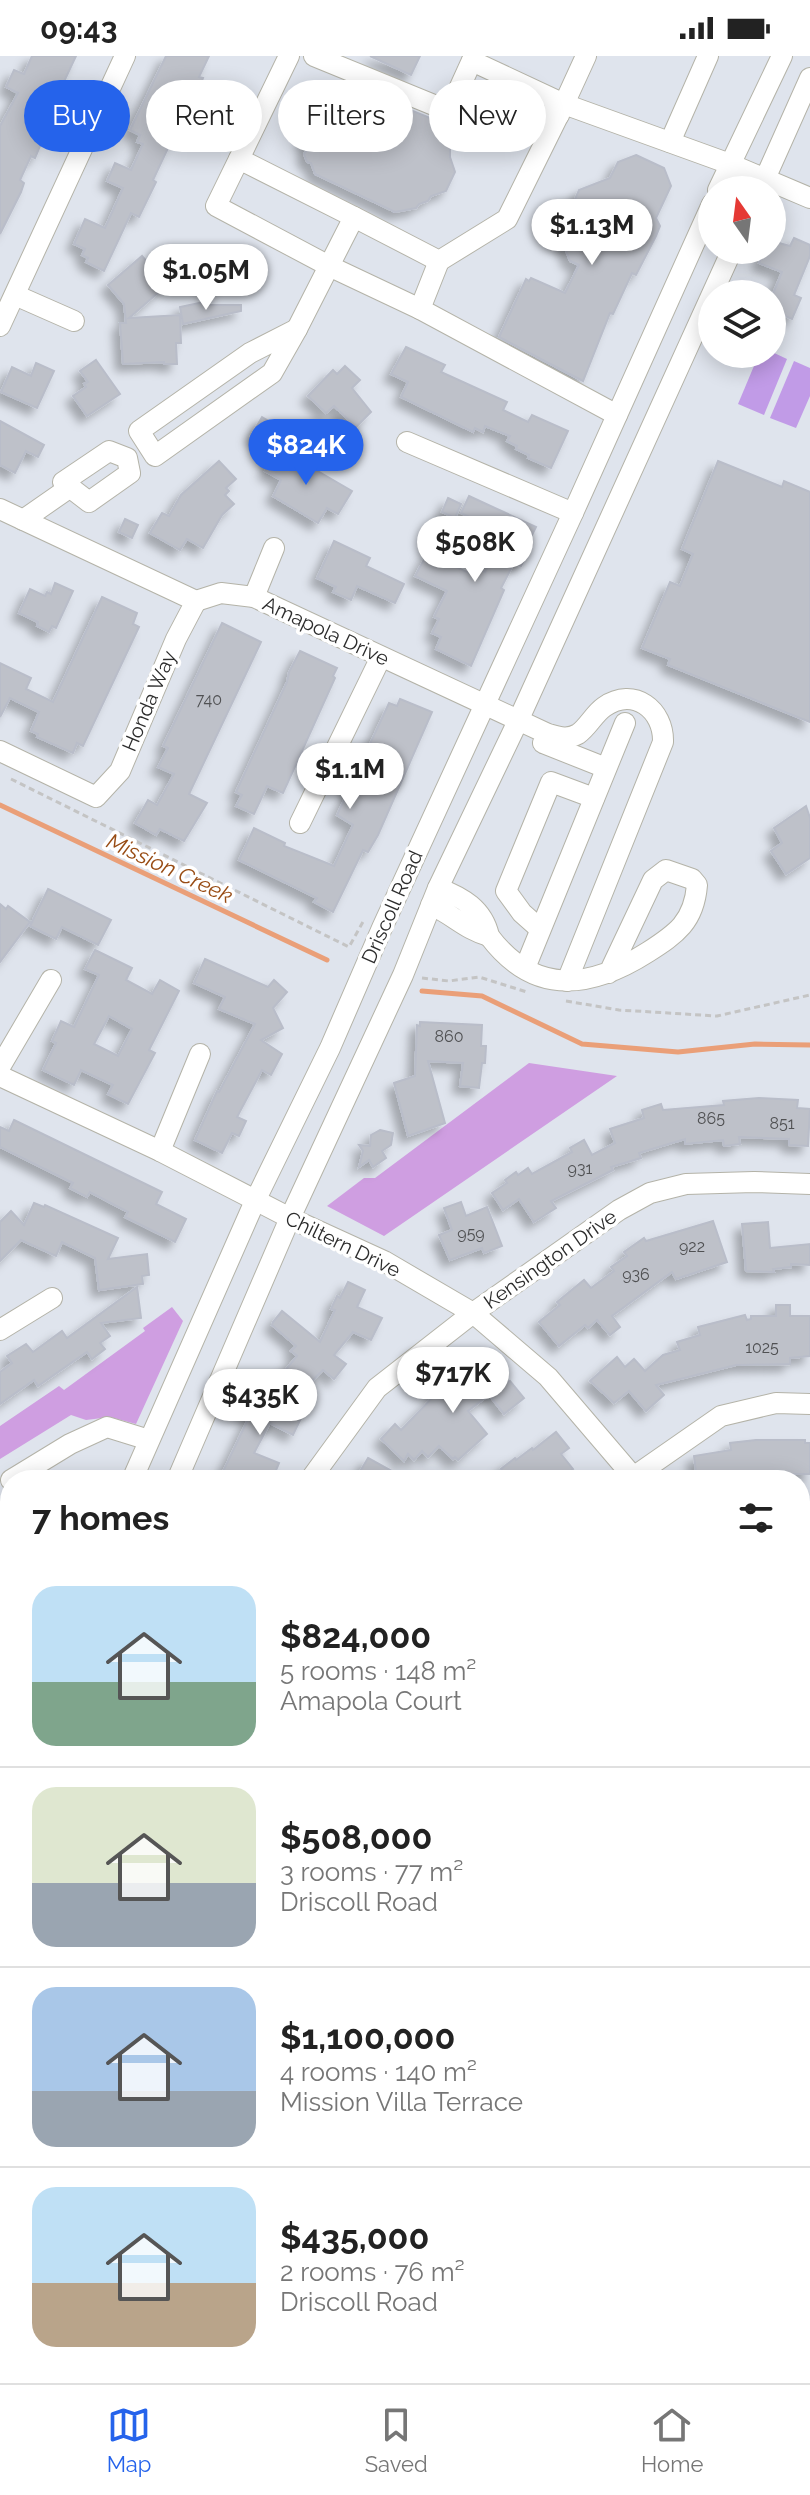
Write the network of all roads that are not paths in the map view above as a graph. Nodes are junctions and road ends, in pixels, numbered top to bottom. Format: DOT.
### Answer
graph roads {
  1 [pos="125,56"];
  2 [pos="289,56"];
  3 [pos="314,56"];
  4 [pos="586,56"];
  5 [pos="708,56"];
  6 [pos="782,56"];
  7 [pos="473,58"];
  8 [pos="810,78"];
  9 [pos="463,80"];
  10 [pos="429,103"];
  11 [pos="561,110"];
  12 [pos="546,111"];
  13 [pos="670,142"];
  14 [pos="239,159"];
  15 [pos="730,164"];
  16 [pos="724,176"];
  17 [pos="748,176"];
  18 [pos="766,176"];
  19 [pos="786,192"];
  20 [pos="810,198"];
  21 [pos="354,217"];
  22 [pos="698,235"];
  23 [pos="439,261"];
  24 [pos="726,264"];
  25 [pos="329,266"];
  26 [pos="15,295"];
  27 [pos="420,309"];
  28 [pos="74,321"];
  29 [pos="0,326"];
  30 [pos="297,329"];
  31 [pos="617,415"];
  32 [pos="407,442"];
  33 [pos="147,444"];
  34 [pos="127,458"];
  35 [pos="69,488"];
  36 [pos="0,509"];
  37 [pos="573,513"];
  38 [pos="23,520"];
  39 [pos="274,548"];
  40 [pos="254,597"];
  41 [pos="196,601"];
  42 [pos="381,657"];
  43 [pos="483,706"];
  44 [pos="518,721"];
  45 [pos="625,723"];
  46 [pos="540,732"];
  47 [pos="0,751"];
  48 [pos="606,768"];
  49 [pos="594,798"];
  50 [pos="300,823"];
  51 [pos="435,897"];
  52 [pos="540,929"];
  53 [pos="525,968"];
  54 [pos="609,973"];
  55 [pos="51,980"];
  56 [pos="567,981"];
  57 [pos="200,1054"];
  58 [pos="0,1067"];
  59 [pos="0,1076"];
  60 [pos="160,1151"];
  61 [pos="810,1184"];
  62 [pos="255,1201"];
  63 [pos="290,1218"];
  64 [pos="52,1298"];
  65 [pos="473,1313"];
  66 [pos="0,1330"];
  67 [pos="810,1404"];
  68 [pos="149,1440"];
  69 [pos="27,1470"];
  70 [pos="136,1470"];
  71 [pos="181,1470"];
  72 [pos="317,1470"];
  73 [pos="625,1470"];
  74 [pos="645,1470"];
  1 -- 26 [label="street"];
  2 -- 14 [label="street"];
  3 -- 10 [label="street"];
  4 -- 11 [label="street"];
  5 -- 13 [label="street"];
  6 -- 15 [label="street"];
  7 -- 9 [label="street"];
  7 -- 11 [label="street"];
  8 -- 18 [label="street"];
  11 -- 12 [label="street"];
  11 -- 13 [label="street"];
  11 -- 23 [label="street"];
  13 -- 15 [label="street"];
  14 -- 21 [label="street"];
  14 -- 25 [label="street"];
  15 -- 16 [label="street"];
  15 -- 17 [label="street"];
  19 -- 20 [label="street"];
  21 -- 23 [label="street"];
  21 -- 25 [label="street"];
  22 -- 31 [label="street, Driscoll Road"];
  23 -- 27 [label="street"];
  24 -- 44 [label="street, Driscoll Road"];
  25 -- 27 [label="street"];
  25 -- 30 [label="street"];
  26 -- 28 [label="street"];
  26 -- 29 [label="street"];
  27 -- 31 [label="street"];
  30 -- 33 [label="street"];
  30 -- 33 [label="street"];
  31 -- 37 [label="street, Driscoll Road"];
  32 -- 37 [label="street"];
  33 -- 34 [label="street"];
  34 -- 35 [label="street"];
  34 -- 35 [label="street"];
  35 -- 38 [label="street"];
  36 -- 38 [label="street"];
  37 -- 43 [label="street, Driscoll Road"];
  38 -- 41 [label="street"];
  39 -- 40 [label="street"];
  40 -- 41 [label="street, Amapola Drive"];
  40 -- 42 [label="street, Amapola Drive"];
  41 -- 47 [label="street, Honda Way"];
  42 -- 43 [label="street, Amapola Drive"];
  42 -- 50 [label="street"];
  43 -- 44 [label="street, Amapola Drive"];
  43 -- 62 [label="street, Driscoll Road"];
  44 -- 46 [label="street, Amapola Drive"];
  44 -- 51 [label="street, Driscoll Road"];
  45 -- 48 [label="street"];
  46 -- 48 [label="street"];
  46 -- 56 [label="street"];
  48 -- 49 [label="street"];
  49 -- 52 [label="street"];
  49 -- 52 [label="street"];
  51 -- 53 [label="street"];
  51 -- 63 [label="street, Driscoll Road"];
  52 -- 53 [label="street"];
  53 -- 56 [label="street"];
  54 -- 54 [label="street"];
  54 -- 56 [label="street"];
  55 -- 58 [label="street"];
  57 -- 60 [label="street"];
  59 -- 60 [label="street, Chiltern Drive"];
  60 -- 62 [label="street, Chiltern Drive"];
  61 -- 65 [label="street, Kensington Drive"];
  62 -- 63 [label="street, Chiltern Drive"];
  62 -- 68 [label="street, Driscoll Road"];
  63 -- 65 [label="street, Chiltern Drive"];
  63 -- 71 [label="street, Driscoll Road"];
  64 -- 66 [label="street"];
  65 -- 72 [label="street, Kensington Drive"];
  65 -- 73 [label="street, Chiltern Drive"];
  67 -- 74 [label="street"];
  68 -- 69 [label="street"];
  68 -- 70 [label="street, Driscoll Road"];
}
